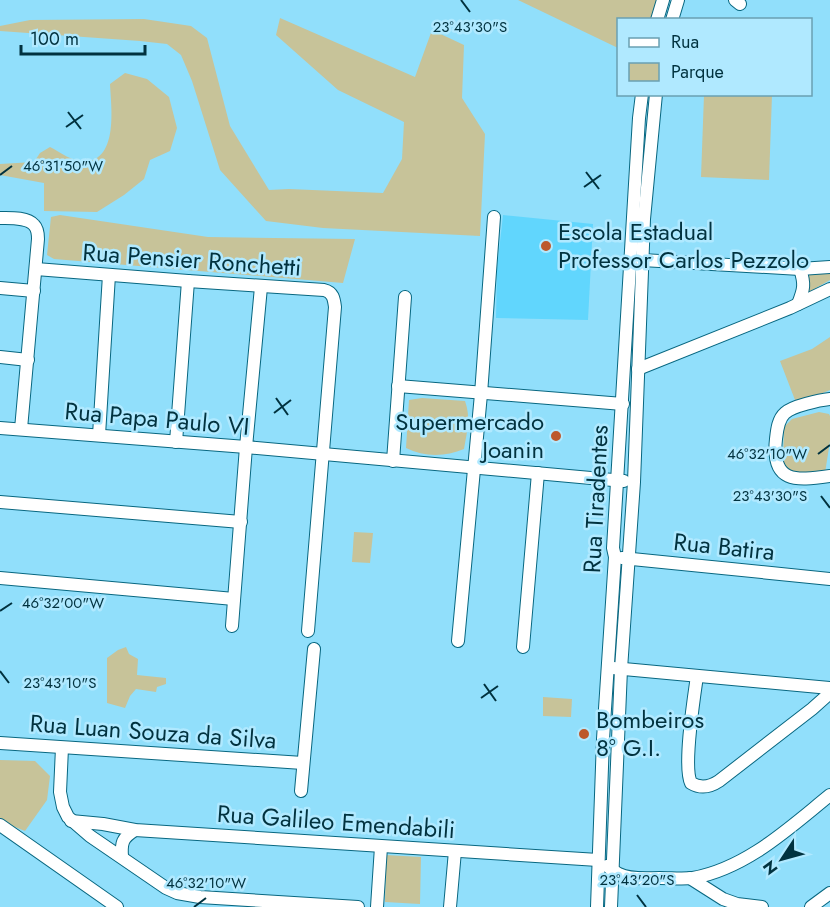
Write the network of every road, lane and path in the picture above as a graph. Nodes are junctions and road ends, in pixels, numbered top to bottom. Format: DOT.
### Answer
graph roads {
  1 [pos="663,0"];
  2 [pos="675,1"];
  3 [pos="658,18"];
  4 [pos="672,18"];
  5 [pos="642,96"];
  6 [pos="656,96"];
  7 [pos="638,145"];
  8 [pos="650,151"];
  9 [pos="494,217"];
  10 [pos="0,218"];
  11 [pos="642,260"];
  12 [pos="830,267"];
  13 [pos="36,269"];
  14 [pos="800,269"];
  15 [pos="109,275"];
  16 [pos="188,281"];
  17 [pos="261,286"];
  18 [pos="0,288"];
  19 [pos="830,289"];
  20 [pos="34,291"];
  21 [pos="405,297"];
  22 [pos="798,304"];
  23 [pos="0,357"];
  24 [pos="28,360"];
  25 [pos="638,369"];
  26 [pos="398,387"];
  27 [pos="481,394"];
  28 [pos="830,399"];
  29 [pos="623,404"];
  30 [pos="0,428"];
  31 [pos="21,429"];
  32 [pos="99,435"];
  33 [pos="176,442"];
  34 [pos="246,447"];
  35 [pos="323,455"];
  36 [pos="393,461"];
  37 [pos="474,467"];
  38 [pos="538,473"];
  39 [pos="830,473"];
  40 [pos="617,480"];
  41 [pos="634,482"];
  42 [pos="0,502"];
  43 [pos="241,522"];
  44 [pos="615,557"];
  45 [pos="628,558"];
  46 [pos="0,578"];
  47 [pos="830,579"];
  48 [pos="234,598"];
  49 [pos="232,626"];
  50 [pos="308,631"];
  51 [pos="458,641"];
  52 [pos="523,647"];
  53 [pos="314,649"];
  54 [pos="607,668"];
  55 [pos="621,669"];
  56 [pos="697,676"];
  57 [pos="830,688"];
  58 [pos="830,693"];
  59 [pos="603,739"];
  60 [pos="619,740"];
  61 [pos="0,742"];
  62 [pos="62,748"];
  63 [pos="303,763"];
  64 [pos="301,791"];
  65 [pos="830,795"];
  66 [pos="71,821"];
  67 [pos="0,825"];
  68 [pos="135,830"];
  69 [pos="381,847"];
  70 [pos="455,851"];
  71 [pos="122,857"];
  72 [pos="598,860"];
  73 [pos="612,869"];
  74 [pos="690,878"];
  75 [pos="830,893"];
  76 [pos="117,907"];
  77 [pos="358,907"];
  78 [pos="377,907"];
  79 [pos="450,907"];
  80 [pos="597,907"];
  81 [pos="611,907"];
  82 [pos="762,907"];
  83 [pos="811,907"];
  1 -- 3 [label="street"];
  2 -- 4 [label="street"];
  5 -- 7 [label="street, Rua Tiradentes"];
  6 -- 8 [label="street, Rua Tiradentes"];
  7 -- 8 [label="street"];
  7 -- 29 [label="street, Rua Tiradentes"];
  8 -- 11 [label="street, Rua Tiradentes"];
  9 -- 27 [label="street"];
  10 -- 13 [label="street"];
  11 -- 14 [label="street"];
  11 -- 25 [label="street, Rua Tiradentes"];
  12 -- 14 [label="street"];
  13 -- 15 [label="street, Rua Pensier Ronchetti"];
  13 -- 20 [label="street"];
  14 -- 22 [label="street"];
  15 -- 16 [label="street, Rua Pensier Ronchetti"];
  15 -- 32 [label="street"];
  16 -- 17 [label="street, Rua Pensier Ronchetti"];
  16 -- 33 [label="street"];
  17 -- 34 [label="street"];
  17 -- 35 [label="street, Rua Pensier Ronchetti"];
  18 -- 20 [label="street"];
  19 -- 22 [label="street"];
  20 -- 24 [label="street"];
  21 -- 26 [label="street"];
  22 -- 25 [label="street"];
  23 -- 24 [label="street"];
  24 -- 31 [label="street"];
  25 -- 41 [label="street, Rua Tiradentes"];
  26 -- 27 [label="street"];
  26 -- 36 [label="street"];
  27 -- 29 [label="street"];
  27 -- 37 [label="street"];
  28 -- 39 [label="street"];
  29 -- 40 [label="street, Rua Tiradentes"];
  30 -- 31 [label="street, Rua Papa Paulo VI"];
  31 -- 32 [label="street, Rua Papa Paulo VI"];
  32 -- 33 [label="street, Rua Papa Paulo VI"];
  33 -- 34 [label="street, Rua Papa Paulo VI"];
  34 -- 35 [label="street, Rua Papa Paulo VI"];
  34 -- 43 [label="street"];
  35 -- 36 [label="street, Rua Papa Paulo VI"];
  35 -- 50 [label="street"];
  36 -- 37 [label="street, Rua Papa Paulo VI"];
  37 -- 38 [label="street, Rua Papa Paulo VI"];
  37 -- 51 [label="street"];
  38 -- 40 [label="street, Rua Papa Paulo VI"];
  38 -- 52 [label="street"];
  40 -- 41 [label="street, Rua Papa Paulo VI"];
  40 -- 44 [label="street, Rua Tiradentes"];
  41 -- 45 [label="street, Rua Tiradentes"];
  42 -- 43 [label="street"];
  43 -- 48 [label="street"];
  44 -- 45 [label="street, Rua Batira"];
  44 -- 54 [label="street, Rua Tiradentes"];
  45 -- 47 [label="street, Rua Batira"];
  45 -- 55 [label="street, Rua Tiradentes"];
  46 -- 48 [label="street"];
  48 -- 49 [label="street"];
  53 -- 63 [label="street"];
  54 -- 55 [label="street"];
  54 -- 59 [label="street, Rua Tiradentes"];
  55 -- 56 [label="street"];
  55 -- 60 [label="street, Rua Tiradentes"];
  56 -- 57 [label="street"];
  56 -- 58 [label="street"];
  59 -- 60 [label="street"];
  59 -- 72 [label="street, Rua Tiradentes"];
  60 -- 73 [label="street, Rua Tiradentes"];
  61 -- 62 [label="street, Rua Luan Souza da Silva"];
  62 -- 63 [label="street, Rua Luan Souza da Silva"];
  62 -- 66 [label="street"];
  63 -- 64 [label="street"];
  65 -- 74 [label="street"];
  66 -- 68 [label="street, Rua Galileo Emendabili"];
  66 -- 71 [label="street"];
  67 -- 76 [label="street"];
  68 -- 69 [label="street, Rua Galileo Emendabili"];
  68 -- 71 [label="street"];
  69 -- 70 [label="street, Rua Galileo Emendabili"];
  69 -- 78 [label="street"];
  70 -- 72 [label="street, Rua Galileo Emendabili"];
  70 -- 79 [label="street"];
  71 -- 77 [label="street"];
  72 -- 73 [label="street"];
  72 -- 80 [label="street, Rua Tiradentes"];
  73 -- 74 [label="street"];
  73 -- 81 [label="street, Rua Tiradentes"];
  74 -- 82 [label="street"];
  75 -- 83 [label="street"];
}
